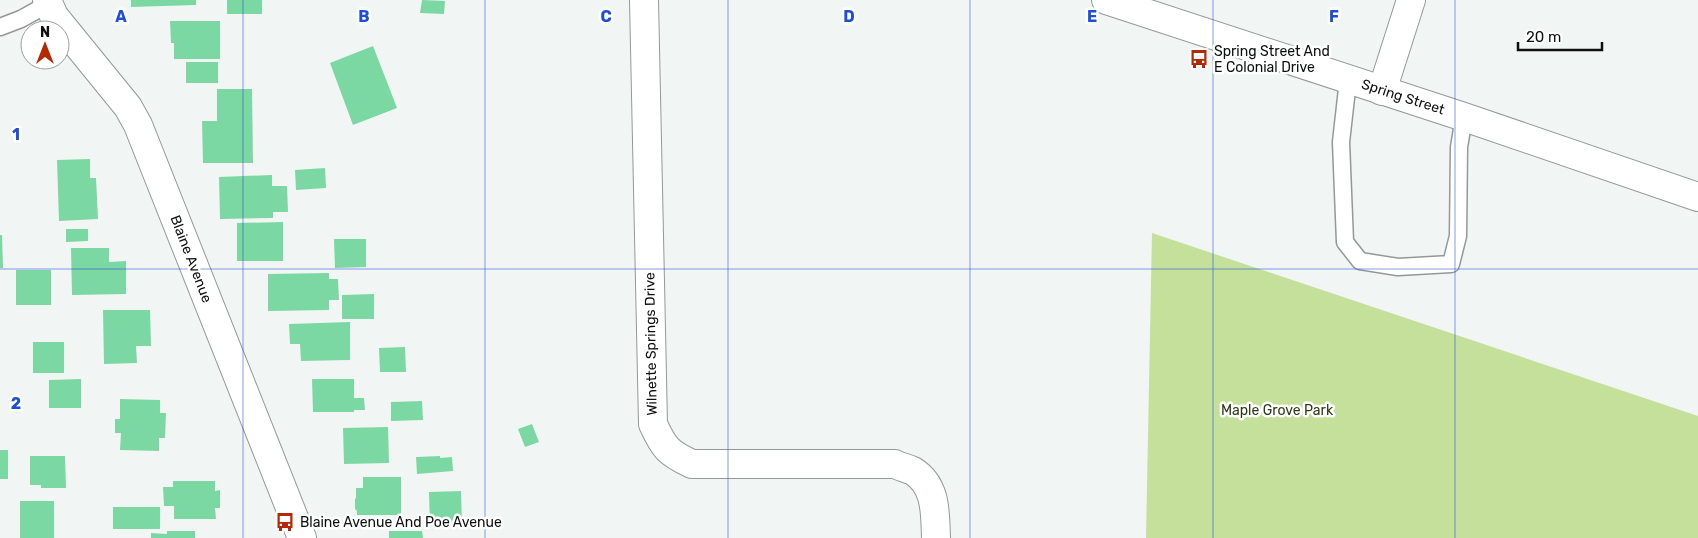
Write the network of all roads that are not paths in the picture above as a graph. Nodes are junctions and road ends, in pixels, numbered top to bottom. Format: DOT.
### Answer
graph roads {
  1 [pos="644,0"];
  2 [pos="1106,0"];
  3 [pos="1411,0"];
  4 [pos="47,2"];
  5 [pos="0,27"];
  6 [pos="1348,80"];
  7 [pos="1382,91"];
  8 [pos="1464,117"];
  9 [pos="1698,197"];
  10 [pos="302,538"];
  11 [pos="936,538"];
  1 -- 11 [label="street, Wilnette Springs Drive"];
  2 -- 6 [label="street, Spring Street"];
  3 -- 7 [label="street"];
  4 -- 5 [label="lane"];
  4 -- 10 [label="street, Blaine Avenue"];
  6 -- 7 [label="street, Spring Street"];
  6 -- 8 [label="lane"];
  7 -- 8 [label="street, Spring Street"];
  8 -- 9 [label="street, Spring Street"];
}
